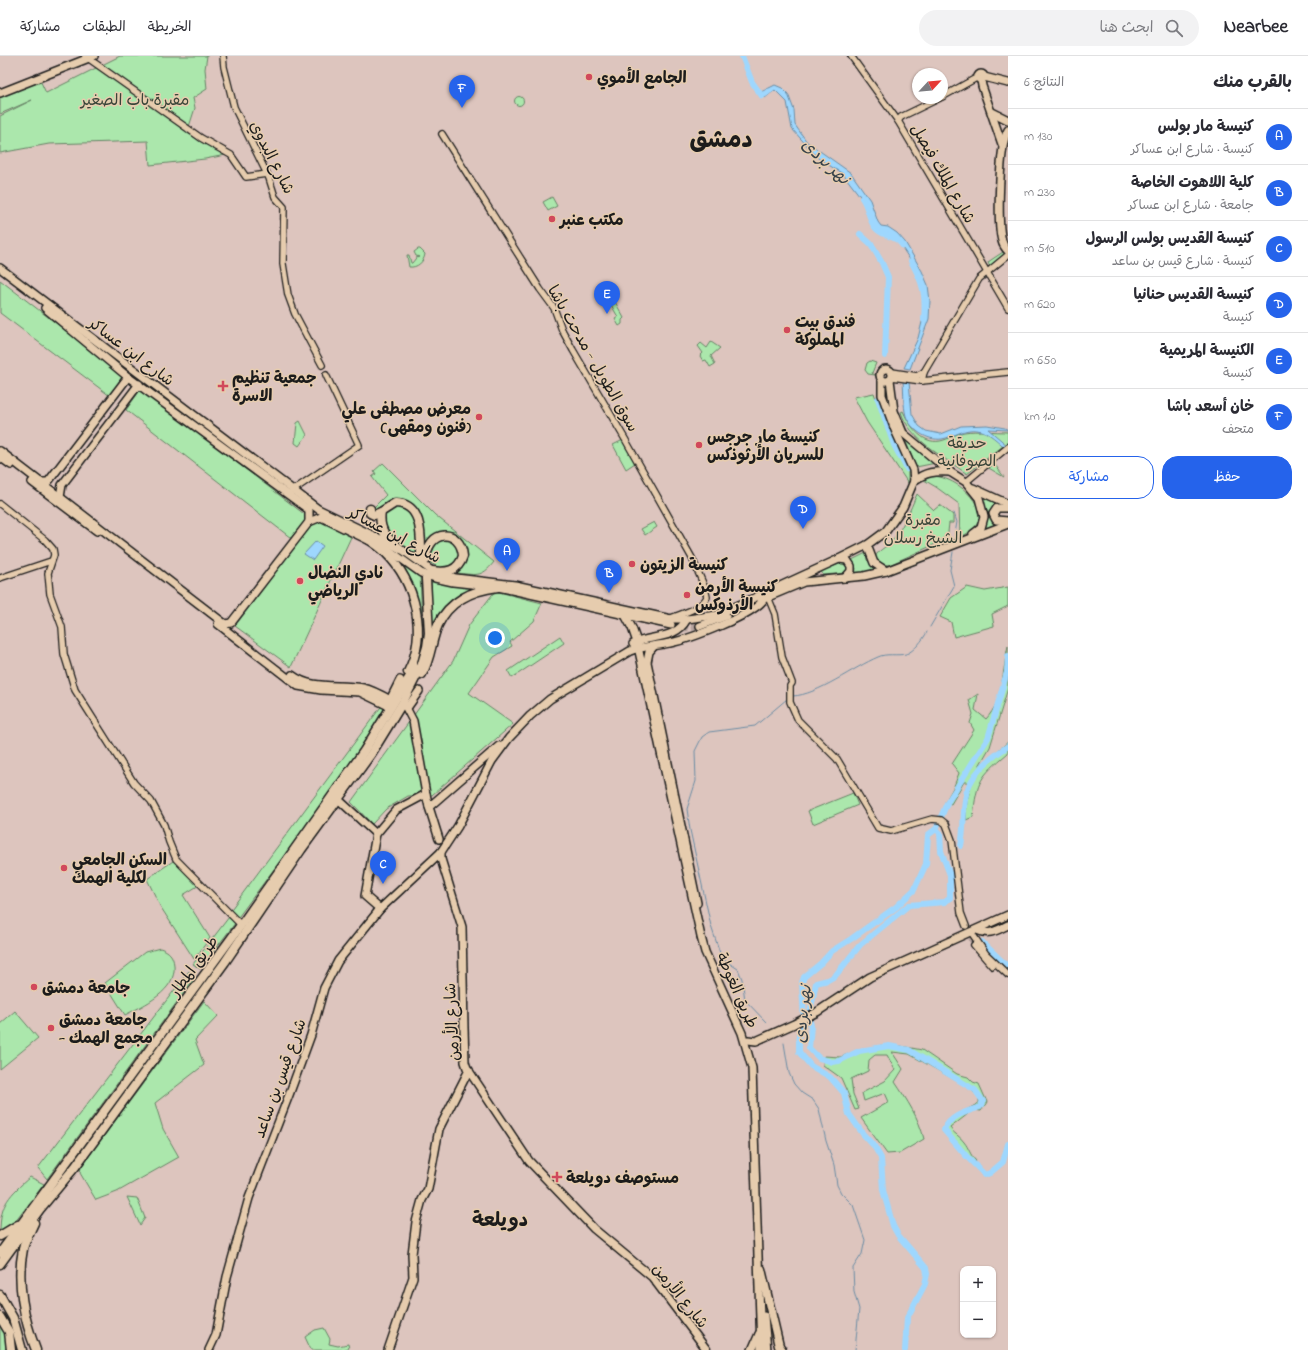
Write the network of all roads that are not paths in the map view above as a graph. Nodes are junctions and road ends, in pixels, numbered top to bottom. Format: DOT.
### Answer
graph roads {
  1 [pos="223,56"];
  2 [pos="851,56"];
  3 [pos="89,57"];
  4 [pos="981,78"];
  5 [pos="1008,83"];
  6 [pos="0,92"];
  7 [pos="948,94"];
  8 [pos="927,104"];
  9 [pos="992,112"];
  10 [pos="1008,120"];
  11 [pos="898,121"];
  12 [pos="1008,130"];
  13 [pos="442,134"];
  14 [pos="1002,145"];
  15 [pos="267,174"];
  16 [pos="1006,249"];
  17 [pos="1008,255"];
  18 [pos="0,268"];
  19 [pos="0,272"];
  20 [pos="986,272"];
  21 [pos="1008,308"];
  22 [pos="322,364"];
  23 [pos="924,372"];
  24 [pos="1008,372"];
  25 [pos="326,375"];
  26 [pos="891,376"];
  27 [pos="128,377"];
  28 [pos="882,379"];
  29 [pos="922,381"];
  30 [pos="139,384"];
  31 [pos="1006,448"];
  32 [pos="0,451"];
  33 [pos="0,457"];
  34 [pos="950,472"];
  35 [pos="914,481"];
  36 [pos="40,482"];
  37 [pos="968,484"];
  38 [pos="292,491"];
  39 [pos="60,497"];
  40 [pos="0,504"];
  41 [pos="1008,504"];
  42 [pos="1008,508"];
  43 [pos="370,509"];
  44 [pos="381,512"];
  45 [pos="309,522"];
  46 [pos="1008,522"];
  47 [pos="966,538"];
  48 [pos="368,539"];
  49 [pos="867,545"];
  50 [pos="401,549"];
  51 [pos="839,559"];
  52 [pos="51,561"];
  53 [pos="432,571"];
  54 [pos="886,571"];
  55 [pos="0,578"];
  56 [pos="845,578"];
  57 [pos="498,587"];
  58 [pos="766,598"];
  59 [pos="695,608"];
  60 [pos="625,615"];
  61 [pos="686,621"];
  62 [pos="671,622"];
  63 [pos="231,623"];
  64 [pos="700,626"];
  65 [pos="693,636"];
  66 [pos="638,645"];
  67 [pos="654,646"];
  68 [pos="400,680"];
  69 [pos="413,684"];
  70 [pos="402,690"];
  71 [pos="419,691"];
  72 [pos="392,703"];
  73 [pos="405,705"];
  74 [pos="490,759"];
  75 [pos="426,794"];
  76 [pos="338,800"];
  77 [pos="429,807"];
  78 [pos="376,834"];
  79 [pos="439,839"];
  80 [pos="441,852"];
  81 [pos="380,909"];
  82 [pos="1008,915"];
  83 [pos="1008,921"];
  84 [pos="241,924"];
  85 [pos="1008,925"];
  86 [pos="966,926"];
  87 [pos="974,931"];
  88 [pos="974,945"];
  89 [pos="1008,975"];
  90 [pos="1008,978"];
  91 [pos="785,1028"];
  92 [pos="748,1040"];
  93 [pos="751,1050"];
  94 [pos="469,1070"];
  95 [pos="40,1209"];
  96 [pos="24,1220"];
  97 [pos="0,1236"];
  98 [pos="0,1253"];
  99 [pos="0,1264"];
  100 [pos="761,1269"];
  101 [pos="0,1295"];
  102 [pos="0,1317"];
  103 [pos="760,1334"];
  104 [pos="11,1350"];
  105 [pos="22,1350"];
  106 [pos="36,1350"];
  107 [pos="209,1350"];
  108 [pos="388,1350"];
  109 [pos="707,1350"];
  110 [pos="752,1350"];
  111 [pos="761,1350"];
  112 [pos="767,1350"];
  113 [pos="782,1350"];
  1 -- 15 [label="street, شارع البدوي"];
  2 -- 11 [label="street, شارع الملك فيصل"];
  3 -- 6 [label="main road"];
  3 -- 15 [label="street"];
  4 -- 5 [label="main road"];
  4 -- 7 [label="street"];
  4 -- 9 [label="main road"];
  8 -- 11 [label="street"];
  9 -- 10 [label="main road"];
  9 -- 14 [label="main road"];
  11 -- 20 [label="street, شارع الملك فيصل"];
  12 -- 14 [label="main road"];
  13 -- 59 [label="street, سوق الطويل - مدحت باشا"];
  14 -- 16 [label="main road"];
  15 -- 22 [label="street, شارع البدوي"];
  17 -- 20 [label="street"];
  18 -- 38 [label="main road, شارع ابن عساكر"];
  19 -- 27 [label="main road, شارع ابن عساكر"];
  20 -- 21 [label="street, شارع الملك فيصل"];
  20 -- 23 [label="street"];
  23 -- 26 [label="street"];
  23 -- 29 [label="street"];
  24 -- 29 [label="street"];
  25 -- 38 [label="street"];
  26 -- 28 [label="main road"];
  26 -- 28 [label="main road"];
  26 -- 29 [label="street"];
  26 -- 34 [label="main road"];
  27 -- 30 [label="main road, شارع ابن عساكر"];
  27 -- 36 [label="main road"];
  28 -- 35 [label="main road"];
  30 -- 39 [label="main road"];
  30 -- 45 [label="main road, شارع ابن عساكر"];
  31 -- 37 [label="street"];
  32 -- 36 [label="main road"];
  33 -- 72 [label="main road"];
  34 -- 35 [label="main road"];
  34 -- 37 [label="main road"];
  35 -- 49 [label="main road, شارع ابن عساكر"];
  36 -- 39 [label="main road"];
  37 -- 41 [label="main road"];
  37 -- 47 [label="main road"];
  38 -- 50 [label="main road, شارع ابن عساكر"];
  39 -- 63 [label="main road"];
  40 -- 52 [label="street"];
  42 -- 46 [label="main road"];
  43 -- 44 [label="highway"];
  44 -- 50 [label="highway"];
  44 -- 53 [label="highway"];
  45 -- 48 [label="main road, شارع ابن عساكر"];
  45 -- 63 [label="main road"];
  46 -- 47 [label="main road"];
  47 -- 54 [label="main road"];
  48 -- 57 [label="main road, شارع ابن عساكر"];
  48 -- 70 [label="highway"];
  49 -- 51 [label="main road, شارع ابن عساكر"];
  49 -- 54 [label="main road"];
  50 -- 53 [label="main road, شارع ابن عساكر"];
  51 -- 56 [label="main road"];
  51 -- 61 [label="main road, شارع ابن عساكر"];
  52 -- 55 [label="street"];
  52 -- 84 [label="street"];
  53 -- 62 [label="main road, شارع ابن عساكر"];
  54 -- 56 [label="main road"];
  56 -- 58 [label="main road"];
  57 -- 60 [label="main road, شارع ابن عساكر"];
  57 -- 69 [label="highway"];
  58 -- 64 [label="main road"];
  58 -- 65 [label="main road"];
  58 -- 86 [label="street"];
  59 -- 61 [label="street"];
  59 -- 62 [label="street"];
  60 -- 62 [label="main road, شارع ابن عساكر"];
  60 -- 66 [label="main road, طريق الغوطة"];
  61 -- 62 [label="main road, شارع ابن عساكر"];
  61 -- 65 [label="main road"];
  61 -- 66 [label="main road"];
  63 -- 72 [label="main road"];
  65 -- 67 [label="main road"];
  66 -- 67 [label="main road"];
  66 -- 74 [label="main road"];
  66 -- 103 [label="main road, طريق الغوطة"];
  67 -- 92 [label="main road"];
  68 -- 72 [label="main road"];
  69 -- 70 [label="highway"];
  69 -- 73 [label="highway, طريق المطار"];
  70 -- 72 [label="highway, طريق المطار"];
  71 -- 73 [label="main road"];
  72 -- 84 [label="highway, طريق المطار"];
  73 -- 75 [label="main road"];
  73 -- 76 [label="highway, طريق المطار"];
  74 -- 77 [label="main road"];
  74 -- 80 [label="main road"];
  75 -- 77 [label="main road"];
  75 -- 78 [label="main road"];
  76 -- 78 [label="main road"];
  76 -- 95 [label="highway, طريق المطار"];
  77 -- 79 [label="main road"];
  78 -- 81 [label="main road"];
  80 -- 81 [label="main road, شارع قيس بن ساعد"];
  80 -- 94 [label="main road, شارع الأرمن"];
  81 -- 107 [label="main road, شارع قيس بن ساعد"];
  82 -- 87 [label="main road"];
  83 -- 87 [label="main road"];
  84 -- 96 [label="highway, طريق المطار"];
  85 -- 87 [label="main road"];
  87 -- 89 [label="street"];
  87 -- 91 [label="main road"];
  88 -- 90 [label="street"];
  91 -- 92 [label="main road"];
  91 -- 93 [label="main road"];
  92 -- 93 [label="main road"];
  93 -- 100 [label="main road"];
  94 -- 108 [label="main road"];
  94 -- 109 [label="main road, شارع الأرمن"];
  95 -- 99 [label="highway, طريق المطار"];
  95 -- 106 [label="highway"];
  96 -- 97 [label="highway"];
  96 -- 98 [label="highway, طريق المطار"];
  100 -- 112 [label="main road"];
  100 -- 113 [label="highway"];
  101 -- 105 [label="highway"];
  102 -- 104 [label="highway"];
  103 -- 110 [label="main road"];
  103 -- 111 [label="main road, طريق الغوطة"];
}
